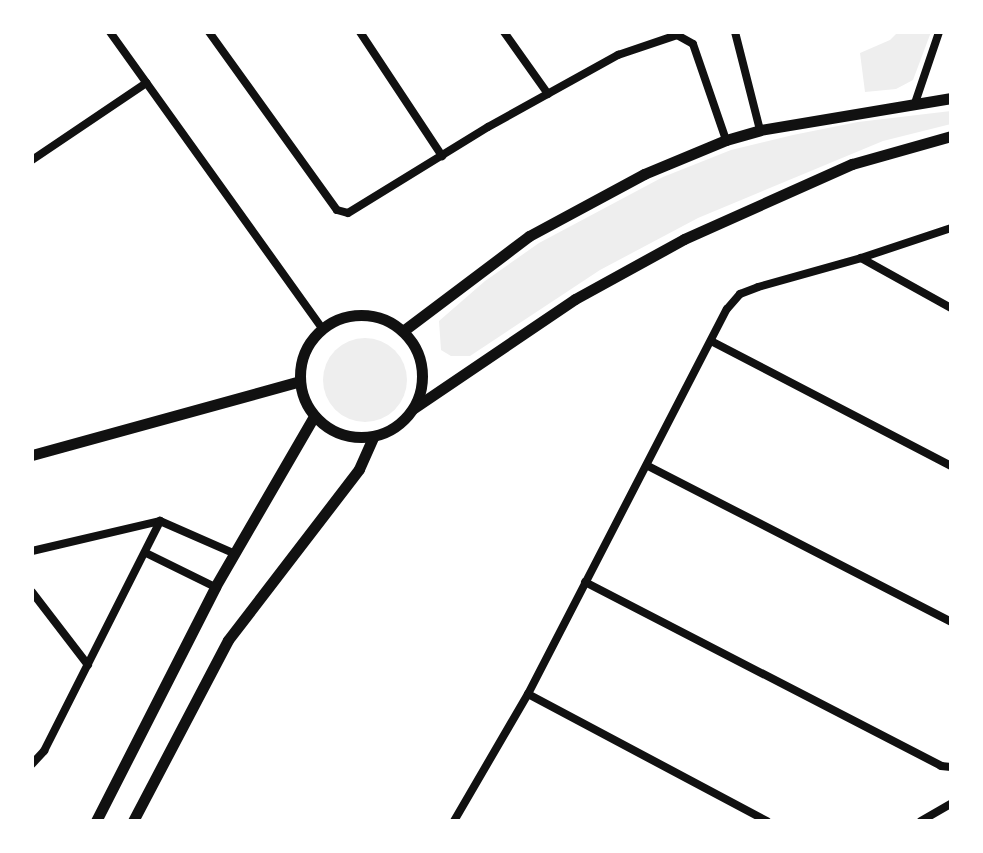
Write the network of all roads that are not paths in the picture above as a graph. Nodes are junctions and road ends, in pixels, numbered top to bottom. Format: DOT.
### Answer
graph roads {
  1 [pos="110,32"];
  2 [pos="209,32"];
  3 [pos="360,32"];
  4 [pos="504,32"];
  5 [pos="649,32"];
  6 [pos="735,32"];
  7 [pos="939,32"];
  8 [pos="656,42"];
  9 [pos="146,83"];
  10 [pos="548,94"];
  11 [pos="951,98"];
  12 [pos="915,103"];
  13 [pos="760,130"];
  14 [pos="951,136"];
  15 [pos="726,140"];
  16 [pos="442,156"];
  17 [pos="32,160"];
  18 [pos="951,228"];
  19 [pos="861,258"];
  20 [pos="951,308"];
  21 [pos="322,328"];
  22 [pos="403,331"];
  23 [pos="711,341"];
  24 [pos="300,381"];
  25 [pos="414,408"];
  26 [pos="314,416"];
  27 [pos="373,437"];
  28 [pos="32,455"];
  29 [pos="648,466"];
  30 [pos="951,466"];
  31 [pos="160,521"];
  32 [pos="32,551"];
  33 [pos="146,553"];
  34 [pos="235,554"];
  35 [pos="585,582"];
  36 [pos="215,587"];
  37 [pos="32,592"];
  38 [pos="951,622"];
  39 [pos="88,665"];
  40 [pos="528,694"];
  41 [pos="32,764"];
  42 [pos="946,767"];
  43 [pos="951,777"];
  44 [pos="951,804"];
  45 [pos="458,819"];
  46 [pos="96,821"];
  47 [pos="133,821"];
  48 [pos="767,821"];
  49 [pos="921,821"];
  1 -- 9 [label="street"];
  2 -- 16 [label="street"];
  3 -- 16 [label="street"];
  4 -- 10 [label="street"];
  5 -- 8 [label="street"];
  6 -- 13 [label="street"];
  7 -- 12 [label="street"];
  8 -- 10 [label="street"];
  8 -- 15 [label="street"];
  9 -- 17 [label="street"];
  9 -- 21 [label="street"];
  10 -- 16 [label="street"];
  11 -- 12 [label="street"];
  12 -- 13 [label="street"];
  13 -- 15 [label="street"];
  14 -- 25 [label="street"];
  15 -- 22 [label="street"];
  18 -- 19 [label="street"];
  19 -- 20 [label="street"];
  19 -- 23 [label="street"];
  21 -- 22 [label="street"];
  21 -- 24 [label="street"];
  22 -- 25 [label="street"];
  23 -- 29 [label="street"];
  23 -- 30 [label="street"];
  24 -- 26 [label="street"];
  24 -- 28 [label="street"];
  25 -- 27 [label="street"];
  26 -- 27 [label="street"];
  26 -- 34 [label="street"];
  27 -- 47 [label="street"];
  29 -- 35 [label="street"];
  29 -- 38 [label="street"];
  31 -- 32 [label="street"];
  31 -- 33 [label="street"];
  31 -- 34 [label="street"];
  33 -- 36 [label="street"];
  33 -- 39 [label="street"];
  34 -- 36 [label="street"];
  35 -- 40 [label="street"];
  35 -- 42 [label="street"];
  36 -- 46 [label="street"];
  37 -- 39 [label="street"];
  39 -- 41 [label="street"];
  40 -- 45 [label="street"];
  40 -- 48 [label="street"];
  42 -- 43 [label="street"];
  44 -- 49 [label="street"];
}
